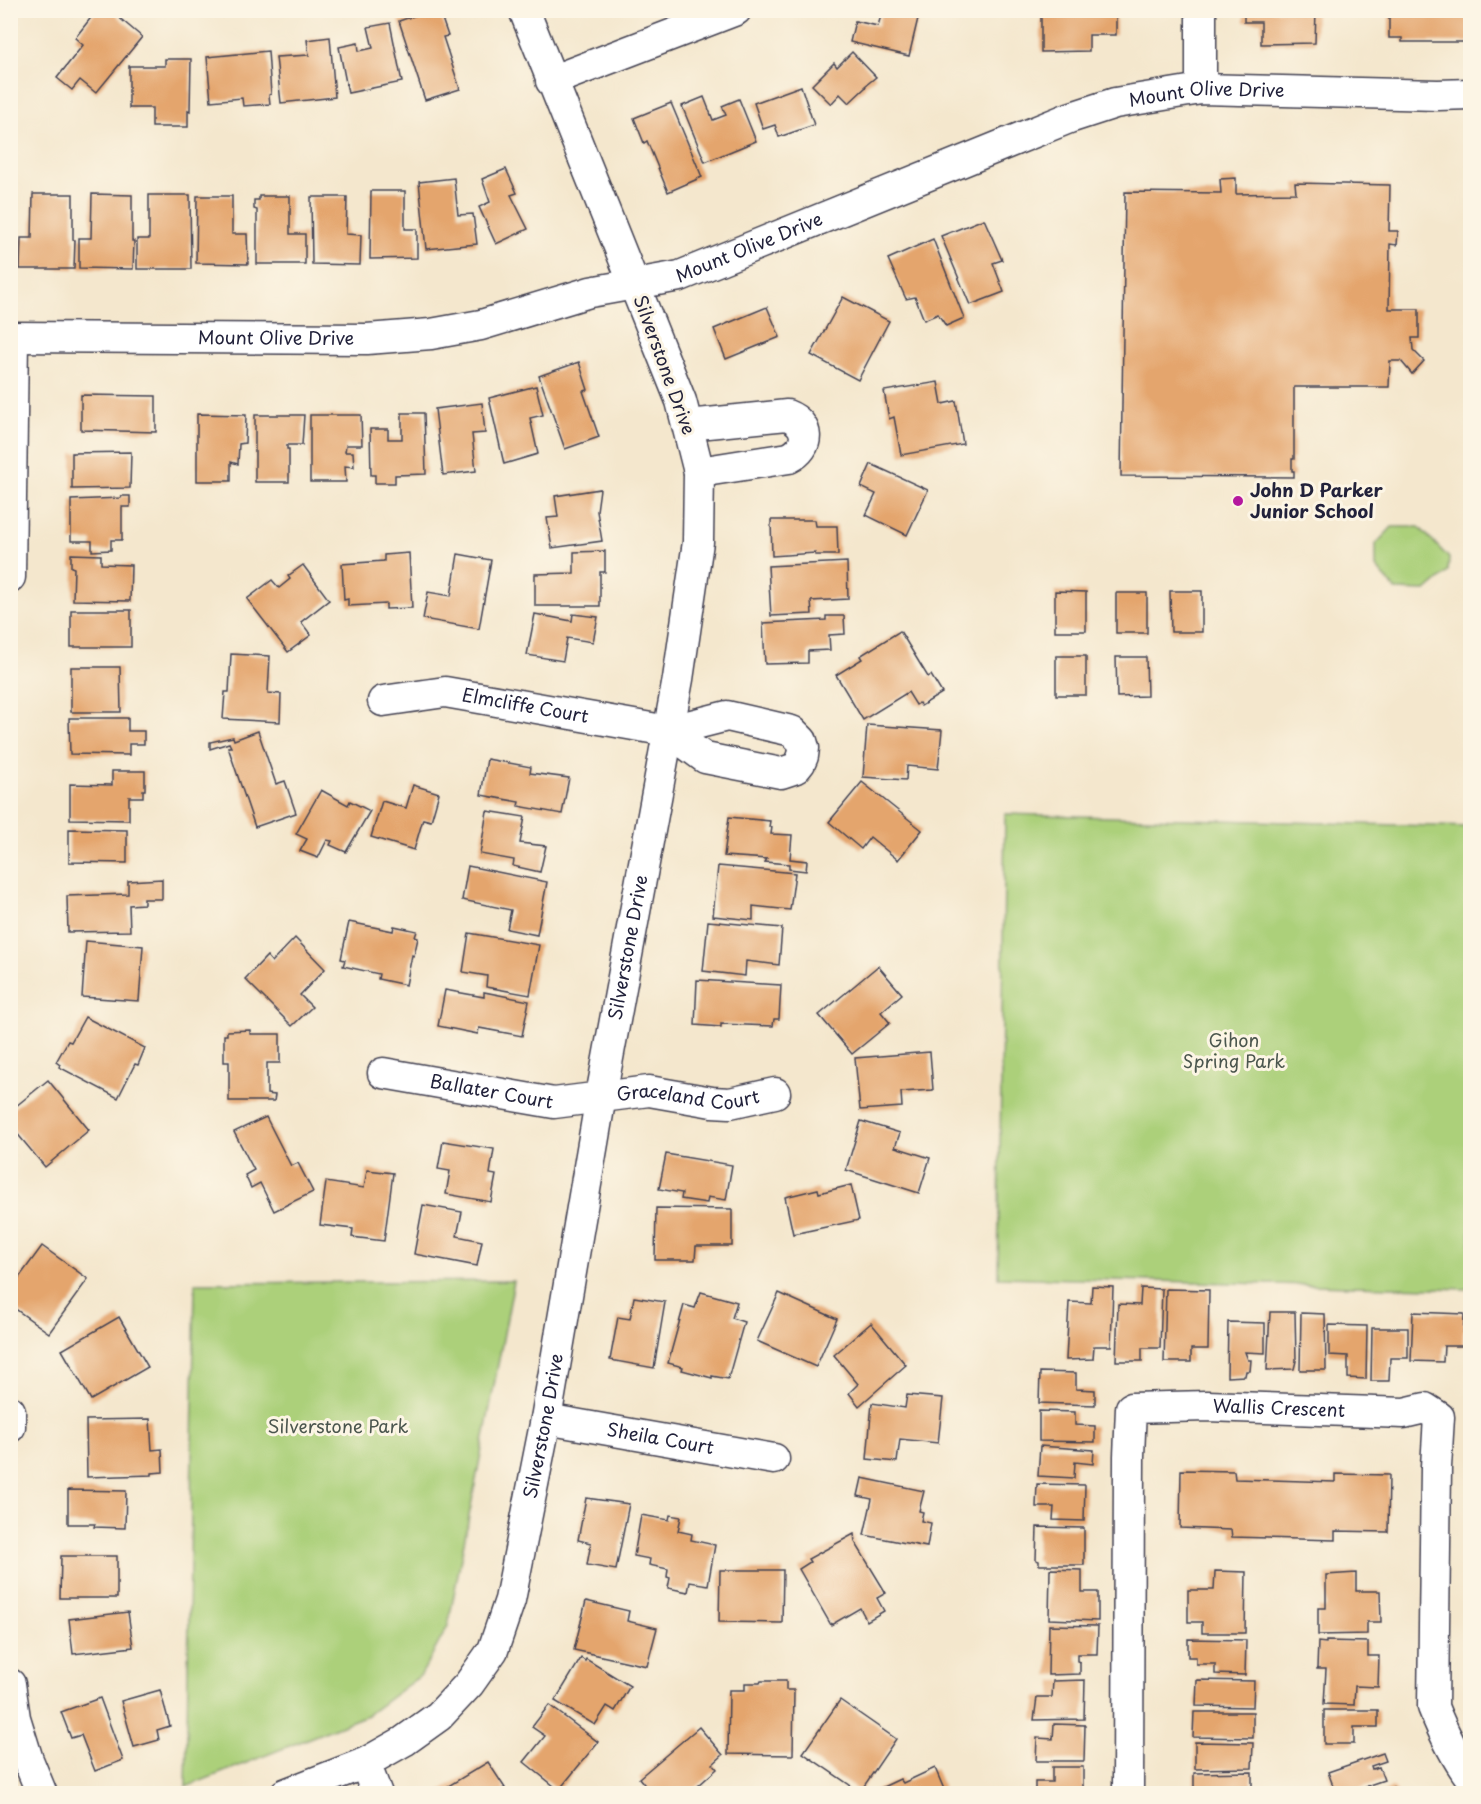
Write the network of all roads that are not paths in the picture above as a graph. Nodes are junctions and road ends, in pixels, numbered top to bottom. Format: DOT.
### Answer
graph roads {
  1 [pos="524,10"];
  2 [pos="736,10"];
  3 [pos="1201,10"];
  4 [pos="551,81"];
  5 [pos="1201,89"];
  6 [pos="1470,94"];
  7 [pos="634,285"];
  8 [pos="12,337"];
  9 [pos="688,425"];
  10 [pos="699,472"];
  11 [pos="10,577"];
  12 [pos="383,701"];
  13 [pos="668,731"];
  14 [pos="382,1073"];
  15 [pos="775,1093"];
  16 [pos="601,1096"];
  17 [pos="10,1411"];
  18 [pos="546,1419"];
  19 [pos="10,1427"];
  20 [pos="774,1459"];
  21 [pos="10,1684"];
  22 [pos="365,1763"];
  23 [pos="1470,1777"];
  24 [pos="42,1794"];
  25 [pos="285,1794"];
  26 [pos="377,1794"];
  27 [pos="1128,1794"];
  1 -- 4 [label="street, Silverstone Drive"];
  2 -- 4 [label="street"];
  3 -- 5 [label="street"];
  4 -- 7 [label="street, Silverstone Drive"];
  5 -- 6 [label="street, Mount Olive Drive"];
  5 -- 7 [label="street, Mount Olive Drive"];
  7 -- 8 [label="street, Mount Olive Drive"];
  7 -- 9 [label="street, Silverstone Drive"];
  8 -- 11 [label="street"];
  9 -- 10 [label="street, Silverstone Drive"];
  9 -- 10 [label="street"];
  10 -- 13 [label="street, Silverstone Drive"];
  12 -- 13 [label="street, Elmcliffe Court"];
  13 -- 16 [label="street, Silverstone Drive"];
  14 -- 16 [label="street, Ballater Court"];
  15 -- 16 [label="street, Graceland Court"];
  16 -- 18 [label="street, Silverstone Drive"];
  17 -- 19 [label="street"];
  18 -- 20 [label="street, Sheila Court"];
  18 -- 22 [label="street, Silverstone Drive"];
  21 -- 24 [label="street"];
  22 -- 25 [label="street, Silverstone Drive"];
  22 -- 26 [label="street"];
  23 -- 27 [label="street, Wallis Crescent"];
}
